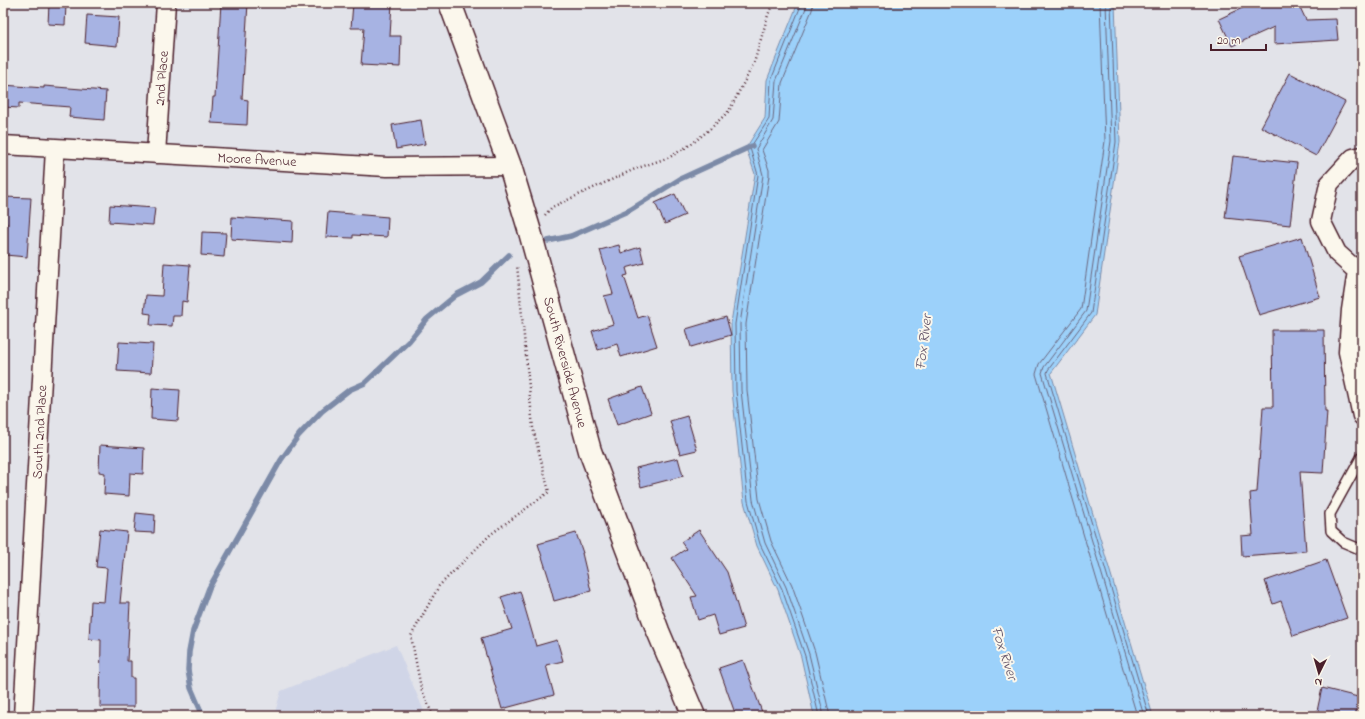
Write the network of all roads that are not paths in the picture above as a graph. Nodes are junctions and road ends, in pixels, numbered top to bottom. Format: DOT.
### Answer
graph roads {
  1 [pos="166,3"];
  2 [pos="450,3"];
  3 [pos="3,145"];
  4 [pos="55,149"];
  5 [pos="156,154"];
  6 [pos="1362,156"];
  7 [pos="510,166"];
  8 [pos="1359,267"];
  9 [pos="1362,416"];
  10 [pos="1362,456"];
  11 [pos="1362,550"];
  12 [pos="23,716"];
  13 [pos="694,716"];
  1 -- 5 [label="street, 2nd Place"];
  2 -- 7 [label="main road, South Riverside Avenue"];
  3 -- 4 [label="street, Moore Avenue"];
  4 -- 5 [label="street, Moore Avenue"];
  4 -- 12 [label="street, South 2nd Place"];
  5 -- 7 [label="street, Moore Avenue"];
  6 -- 8 [label="street"];
  7 -- 13 [label="main road, South Riverside Avenue"];
  8 -- 9 [label="street"];
  10 -- 11 [label="lane"];
}
